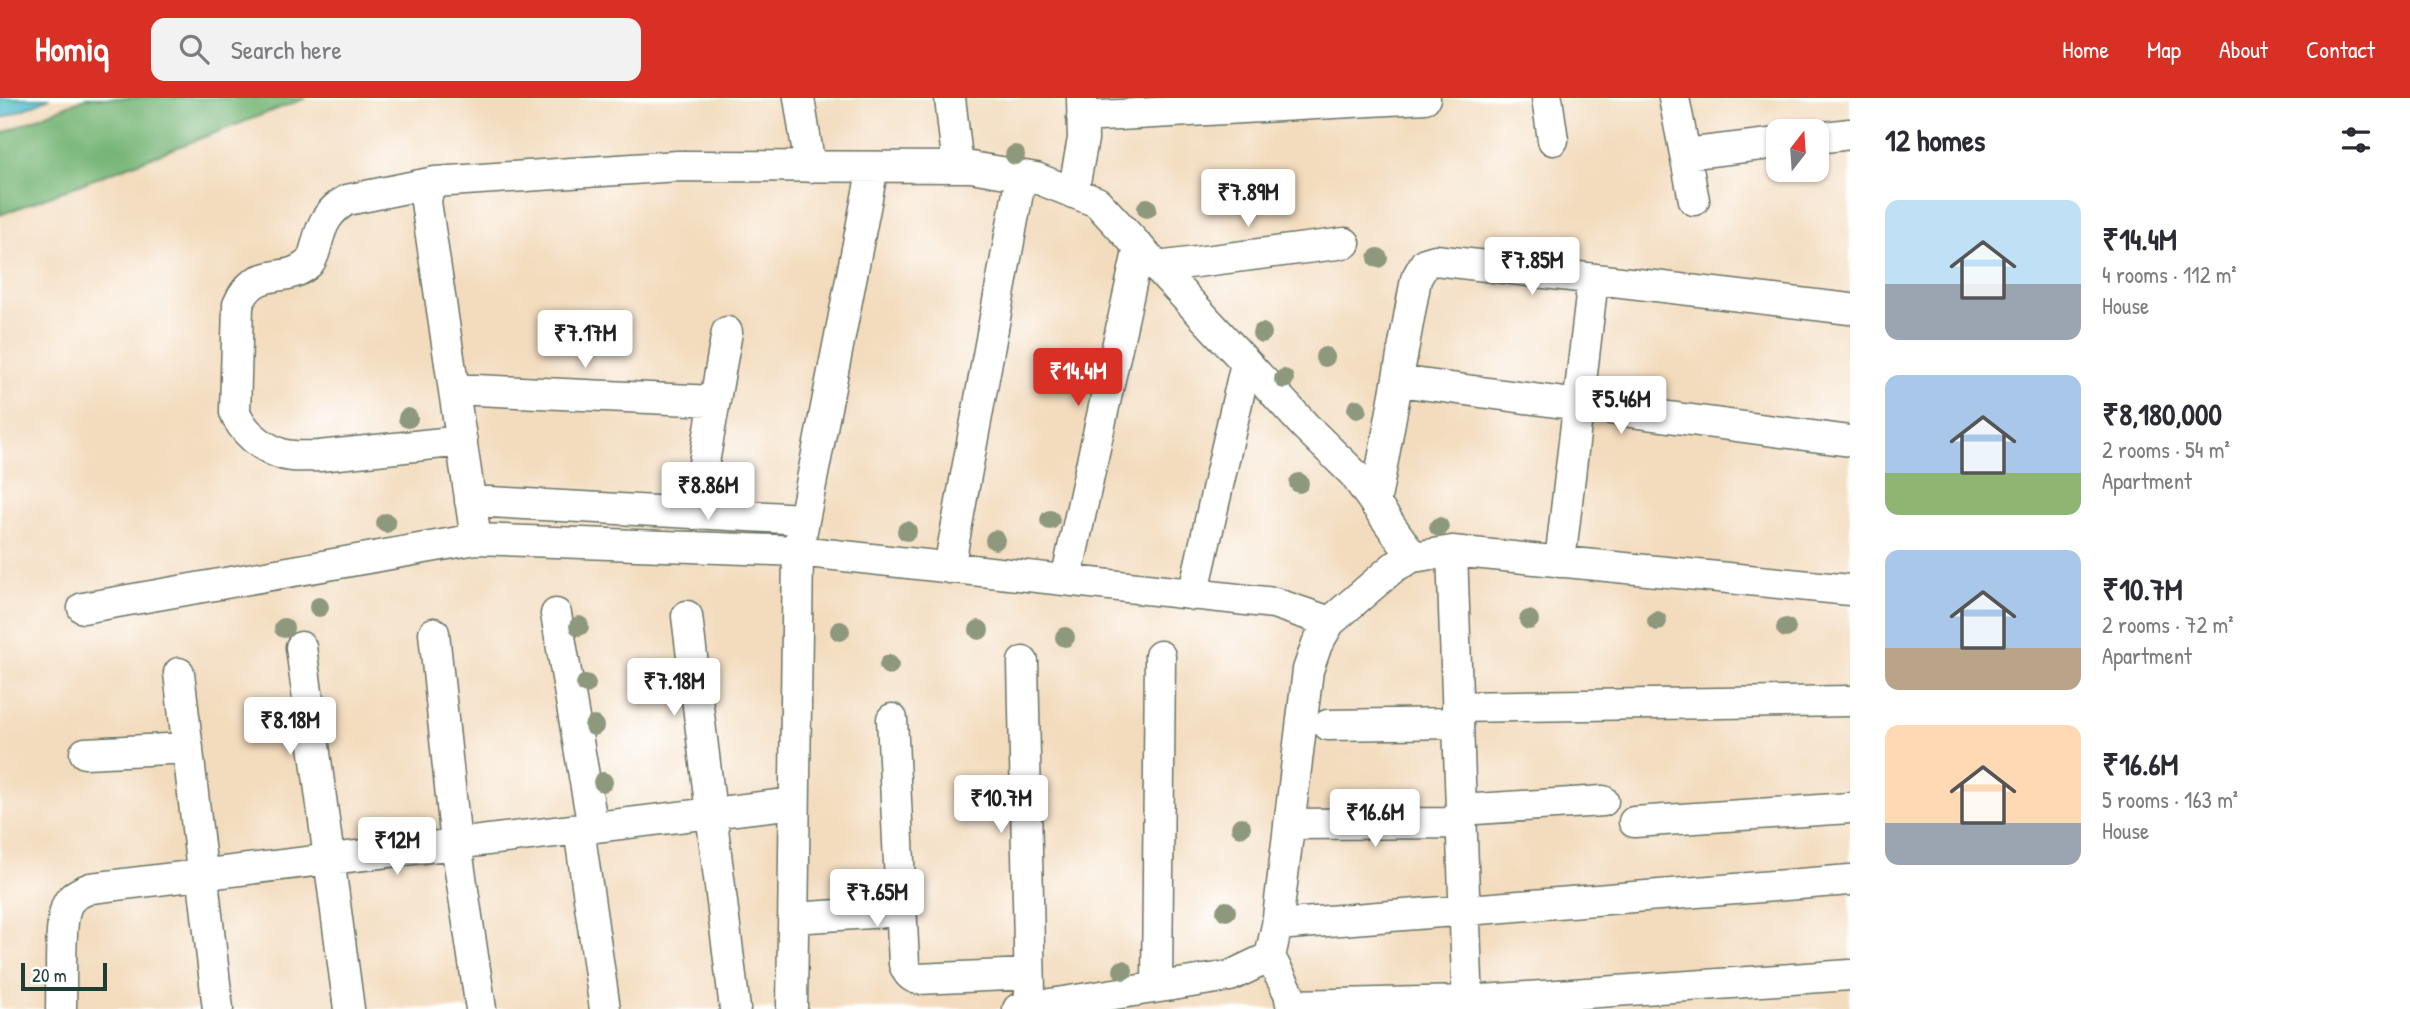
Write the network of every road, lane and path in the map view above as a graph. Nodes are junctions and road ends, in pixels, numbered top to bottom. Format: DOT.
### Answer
graph roads {
  1 [pos="799,98"];
  2 [pos="950,98"];
  3 [pos="1425,98"];
  4 [pos="1547,98"];
  5 [pos="1675,98"];
  6 [pos="1082,107"];
  7 [pos="1850,134"];
  8 [pos="1829,136"];
  9 [pos="1553,140"];
  10 [pos="1766,144"];
  11 [pos="1685,154"];
  12 [pos="810,167"];
  13 [pos="873,167"];
  14 [pos="958,167"];
  15 [pos="1021,176"];
  16 [pos="435,182"];
  17 [pos="1073,193"];
  18 [pos="1693,200"];
  19 [pos="1345,243"];
  20 [pos="1148,257"];
  21 [pos="1593,279"];
  22 [pos="1850,309"];
  23 [pos="727,332"];
  24 [pos="1246,363"];
  25 [pos="1398,382"];
  26 [pos="454,389"];
  27 [pos="714,401"];
  28 [pos="1578,405"];
  29 [pos="1850,440"];
  30 [pos="461,441"];
  31 [pos="470,501"];
  32 [pos="1375,504"];
  33 [pos="695,514"];
  34 [pos="804,519"];
  35 [pos="476,539"];
  36 [pos="798,551"];
  37 [pos="1452,551"];
  38 [pos="1413,557"];
  39 [pos="1560,562"];
  40 [pos="949,568"];
  41 [pos="1066,580"];
  42 [pos="1850,590"];
  43 [pos="1194,595"];
  44 [pos="83,608"];
  45 [pos="556,614"];
  46 [pos="687,616"];
  47 [pos="1330,622"];
  48 [pos="434,633"];
  49 [pos="301,647"];
  50 [pos="1160,656"];
  51 [pos="1023,662"];
  52 [pos="179,673"];
  53 [pos="1850,701"];
  54 [pos="1457,715"];
  55 [pos="892,719"];
  56 [pos="1328,725"];
  57 [pos="188,748"];
  58 [pos="85,753"];
  59 [pos="1603,801"];
  60 [pos="794,803"];
  61 [pos="1850,808"];
  62 [pos="712,813"];
  63 [pos="1460,816"];
  64 [pos="1634,822"];
  65 [pos="1289,824"];
  66 [pos="586,828"];
  67 [pos="456,844"];
  68 [pos="330,859"];
  69 [pos="202,874"];
  70 [pos="1850,880"];
  71 [pos="1463,909"];
  72 [pos="901,911"];
  73 [pos="793,918"];
  74 [pos="1277,925"];
  75 [pos="1270,957"];
  76 [pos="1029,974"];
  77 [pos="1850,975"];
  78 [pos="1157,988"];
  79 [pos="1467,1005"];
  80 [pos="1292,1007"];
  81 [pos="1024,1008"];
  82 [pos="61,1009"];
  83 [pos="218,1009"];
  84 [pos="349,1009"];
  85 [pos="481,1009"];
  86 [pos="605,1009"];
  87 [pos="735,1009"];
  88 [pos="792,1009"];
  1 -- 12 [label="street"];
  2 -- 14 [label="street"];
  3 -- 6 [label="street"];
  4 -- 9 [label="street"];
  5 -- 11 [label="street"];
  6 -- 17 [label="street"];
  7 -- 8 [label="street"];
  10 -- 11 [label="street"];
  11 -- 18 [label="street"];
  12 -- 13 [label="street"];
  12 -- 16 [label="street"];
  13 -- 14 [label="street"];
  13 -- 34 [label="street"];
  14 -- 15 [label="street"];
  15 -- 17 [label="street"];
  15 -- 40 [label="street"];
  16 -- 26 [label="street"];
  16 -- 30 [label="street"];
  17 -- 20 [label="street"];
  19 -- 20 [label="street"];
  20 -- 24 [label="street"];
  20 -- 41 [label="street"];
  21 -- 22 [label="street"];
  21 -- 25 [label="street"];
  21 -- 28 [label="street"];
  23 -- 27 [label="street"];
  24 -- 32 [label="street"];
  24 -- 43 [label="street"];
  25 -- 28 [label="street"];
  25 -- 32 [label="street"];
  26 -- 27 [label="street"];
  26 -- 30 [label="street"];
  27 -- 33 [label="street"];
  28 -- 29 [label="street"];
  28 -- 39 [label="street"];
  30 -- 31 [label="street"];
  31 -- 33 [label="street"];
  31 -- 35 [label="street"];
  32 -- 38 [label="street"];
  33 -- 34 [label="street"];
  34 -- 36 [label="street"];
  35 -- 36 [label="street"];
  35 -- 44 [label="street"];
  36 -- 40 [label="street"];
  36 -- 60 [label="street"];
  37 -- 38 [label="street"];
  37 -- 39 [label="street"];
  37 -- 54 [label="street"];
  38 -- 47 [label="street"];
  39 -- 42 [label="street"];
  40 -- 41 [label="street"];
  41 -- 43 [label="street"];
  43 -- 47 [label="street"];
  45 -- 66 [label="street"];
  46 -- 62 [label="street"];
  47 -- 65 [label="street"];
  48 -- 67 [label="street"];
  49 -- 68 [label="street"];
  50 -- 78 [label="street"];
  51 -- 76 [label="street"];
  52 -- 57 [label="street"];
  53 -- 54 [label="street"];
  54 -- 56 [label="street"];
  54 -- 63 [label="street"];
  55 -- 72 [label="street"];
  57 -- 58 [label="street"];
  57 -- 69 [label="street"];
  59 -- 63 [label="street"];
  60 -- 62 [label="street"];
  60 -- 73 [label="street"];
  61 -- 64 [label="street"];
  62 -- 66 [label="street"];
  62 -- 87 [label="street"];
  63 -- 65 [label="street"];
  63 -- 71 [label="street"];
  65 -- 74 [label="street"];
  66 -- 67 [label="street"];
  66 -- 86 [label="street"];
  67 -- 68 [label="street"];
  67 -- 85 [label="street"];
  68 -- 69 [label="street"];
  68 -- 84 [label="street"];
  69 -- 82 [label="street"];
  69 -- 83 [label="street"];
  70 -- 71 [label="street"];
  71 -- 74 [label="street"];
  71 -- 79 [label="street"];
  72 -- 73 [label="street"];
  72 -- 76 [label="street"];
  73 -- 88 [label="street"];
  74 -- 75 [label="street"];
  75 -- 78 [label="street"];
  75 -- 80 [label="street"];
  76 -- 81 [label="street"];
  77 -- 79 [label="street"];
  78 -- 81 [label="street"];
  79 -- 80 [label="street"];
}
